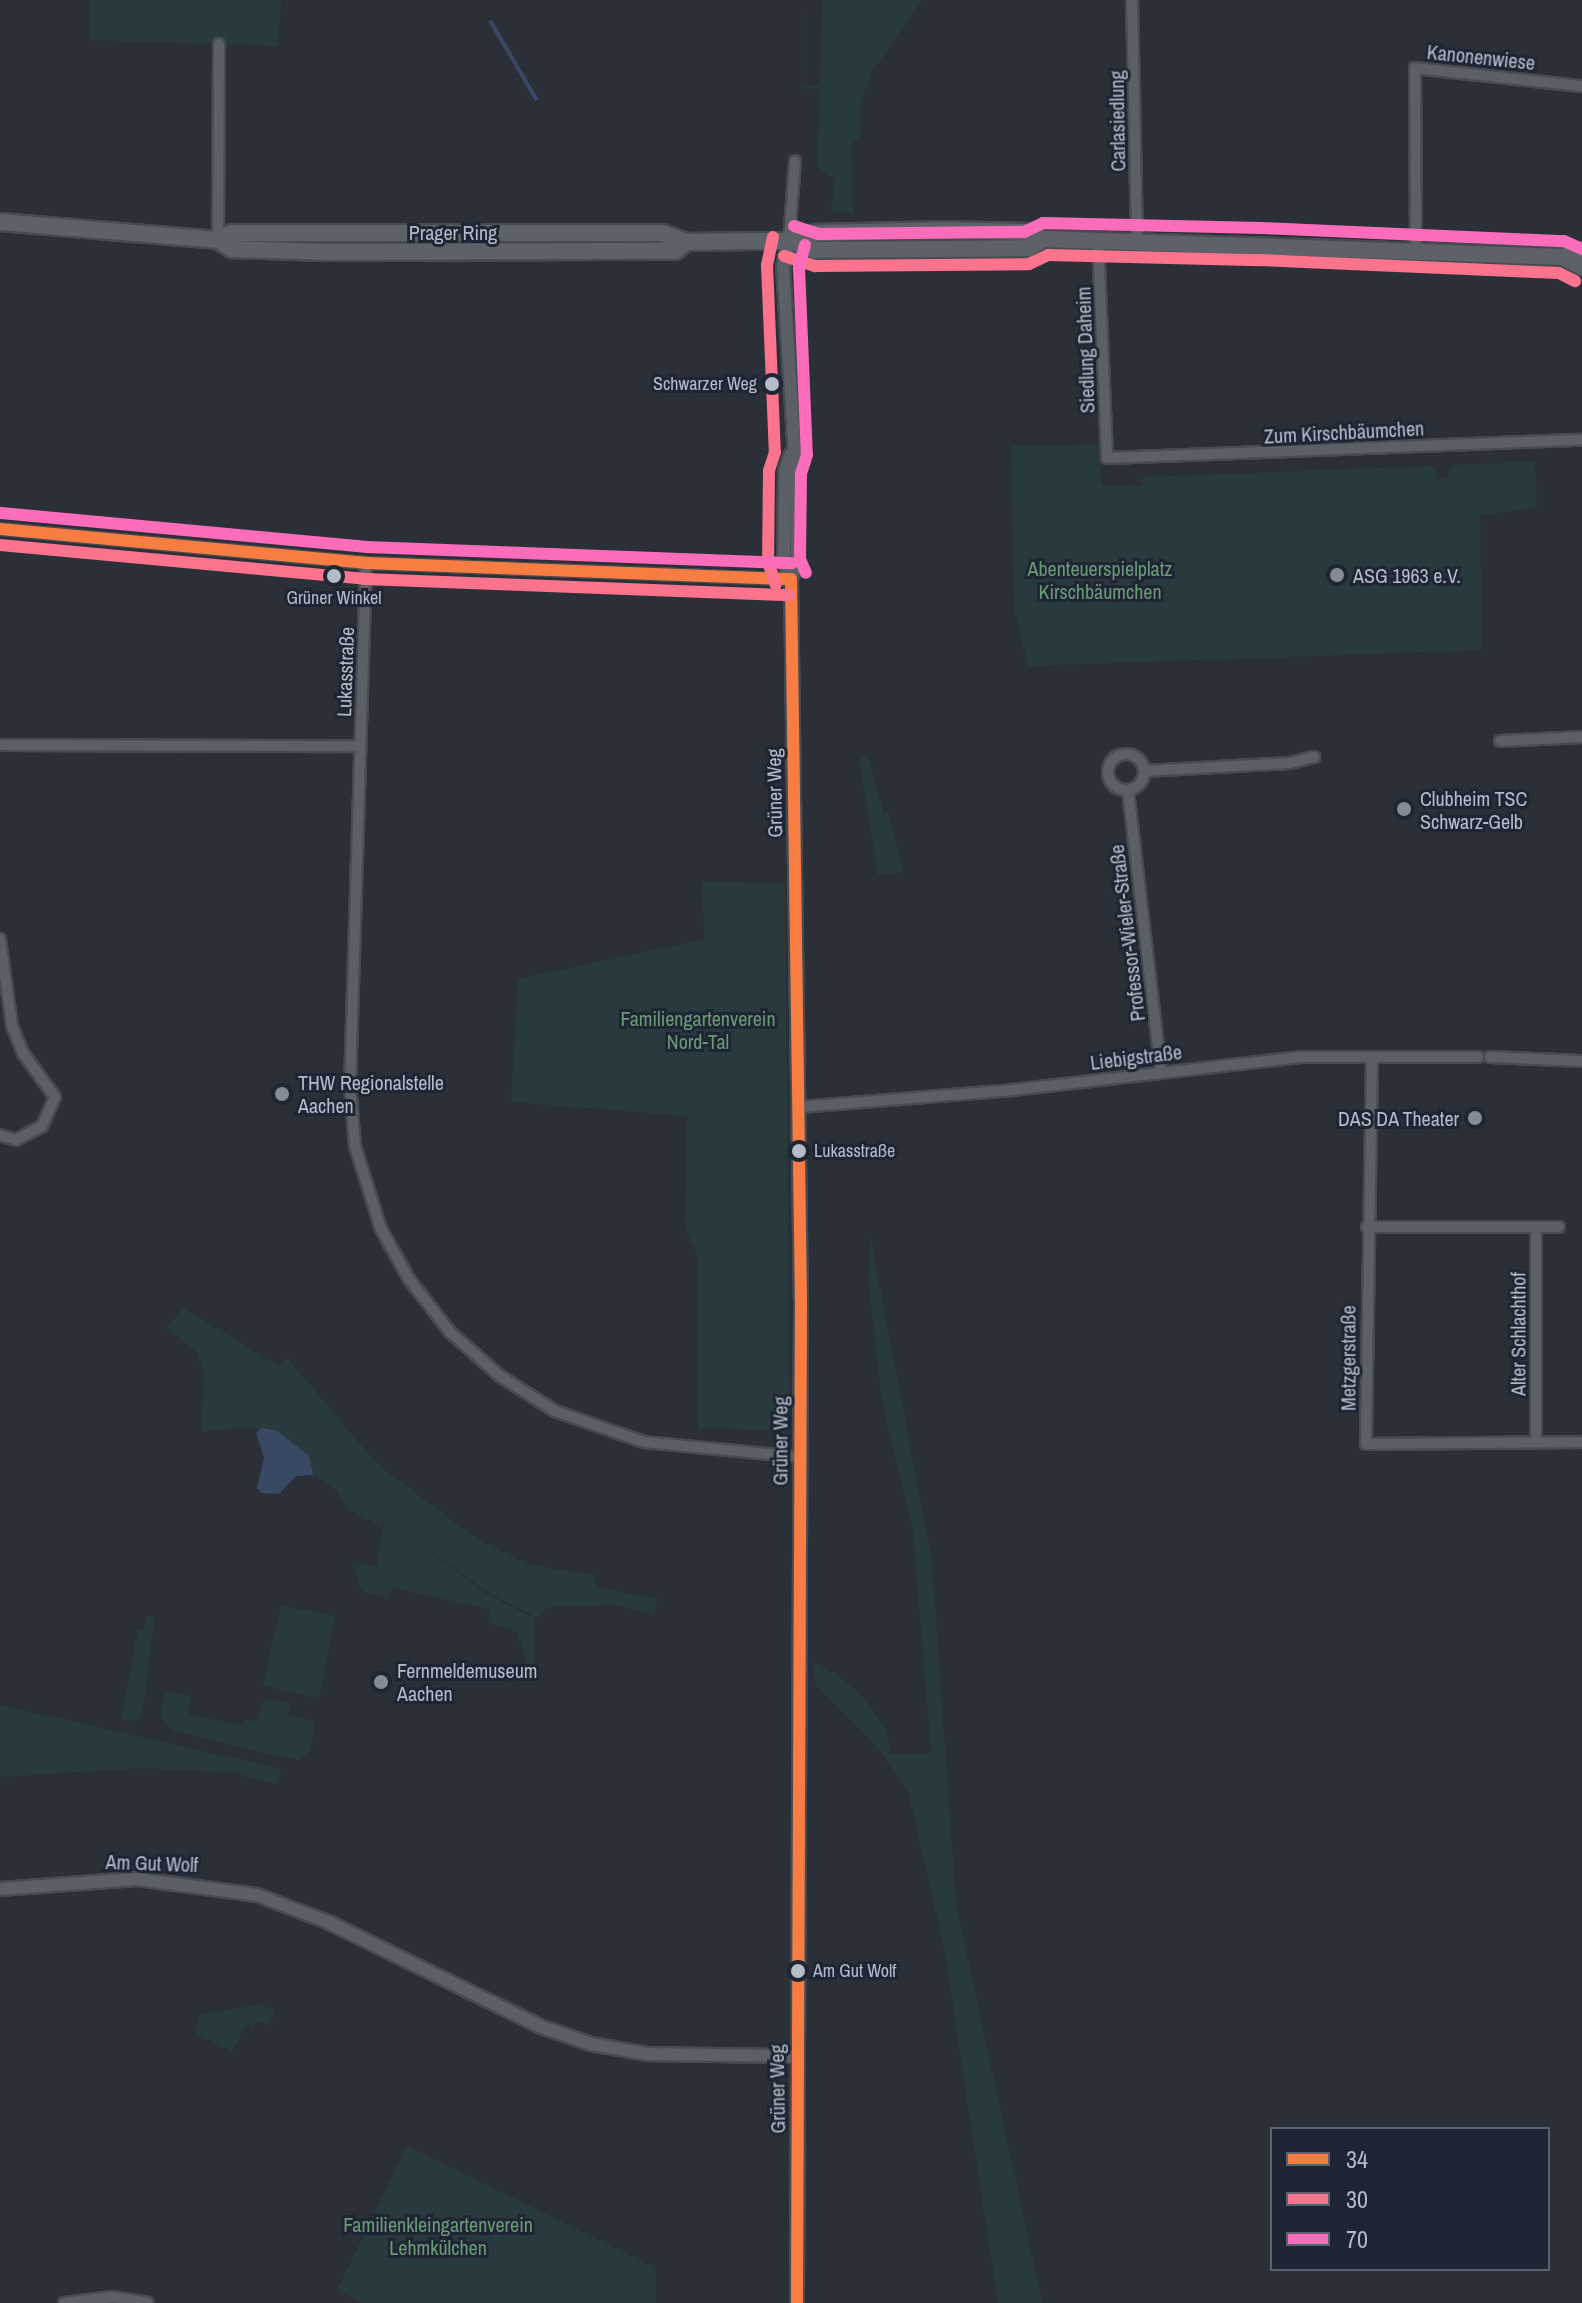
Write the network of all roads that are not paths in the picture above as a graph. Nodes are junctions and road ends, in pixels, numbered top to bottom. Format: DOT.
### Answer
graph roads {
  1 [pos="1132,0"];
  2 [pos="219,44"];
  3 [pos="1582,86"];
  4 [pos="795,161"];
  5 [pos="0,222"];
  6 [pos="218,240"];
  7 [pos="1137,240"];
  8 [pos="789,241"];
  9 [pos="1098,241"];
  10 [pos="1416,251"];
  11 [pos="1582,251"];
  12 [pos="1563,257"];
  13 [pos="1582,267"];
  14 [pos="1582,440"];
  15 [pos="1107,458"];
  16 [pos="0,529"];
  17 [pos="366,563"];
  18 [pos="791,579"];
  19 [pos="1582,737"];
  20 [pos="1500,741"];
  21 [pos="0,745"];
  22 [pos="360,746"];
  23 [pos="1314,757"];
  24 [pos="1144,771"];
  25 [pos="1128,790"];
  26 [pos="0,939"];
  27 [pos="1372,1057"];
  28 [pos="1582,1061"];
  29 [pos="1161,1072"];
  30 [pos="798,1107"];
  31 [pos="0,1135"];
  32 [pos="1367,1227"];
  33 [pos="1536,1227"];
  34 [pos="1559,1227"];
  35 [pos="1536,1441"];
  36 [pos="1582,1442"];
  37 [pos="801,1457"];
  38 [pos="0,1889"];
  39 [pos="797,2056"];
  40 [pos="64,2303"];
  41 [pos="148,2303"];
  42 [pos="797,2303"];
  1 -- 7 [label="street, Carlasiedlung"];
  2 -- 6 [label="street"];
  3 -- 10 [label="street, Kanonenwiese"];
  4 -- 8 [label="street"];
  5 -- 6 [label="main road, Prager Ring"];
  6 -- 8 [label="main road, Prager Ring"];
  7 -- 9 [label="main road, Prager Ring"];
  7 -- 10 [label="main road, Prager Ring"];
  8 -- 9 [label="main road, Prager Ring"];
  8 -- 18 [label="street, Grüner Weg"];
  9 -- 15 [label="street, Siedlung Daheim"];
  10 -- 12 [label="main road, Prager Ring"];
  11 -- 12 [label="main road, Prager Ring"];
  12 -- 13 [label="main road, Prager Ring"];
  14 -- 15 [label="street, Zum Kirschbäumchen"];
  16 -- 17 [label="street"];
  17 -- 18 [label="street"];
  17 -- 22 [label="street, Lukasstraße"];
  18 -- 30 [label="street, Grüner Weg"];
  19 -- 20 [label="street"];
  21 -- 22 [label="street"];
  22 -- 37 [label="street, Lukasstraße"];
  23 -- 24 [label="street, Professor-Wieler-Straße"];
  24 -- 25 [label="street"];
  24 -- 25 [label="street, Professor-Wieler-Straße"];
  25 -- 29 [label="street, Professor-Wieler-Straße"];
  26 -- 31 [label="street"];
  27 -- 28 [label="street, Liebigstraße"];
  27 -- 29 [label="street, Liebigstraße"];
  27 -- 32 [label="street, Metzgerstraße"];
  29 -- 30 [label="street, Liebigstraße"];
  30 -- 37 [label="street, Grüner Weg"];
  32 -- 33 [label="street"];
  32 -- 35 [label="street, Metzgerstraße"];
  33 -- 34 [label="street"];
  33 -- 35 [label="street, Alter Schlachthof"];
  35 -- 36 [label="street, Metzgerstraße"];
  37 -- 39 [label="street, Grüner Weg"];
  38 -- 39 [label="street, Am Gut Wolf"];
  39 -- 42 [label="street, Grüner Weg"];
  40 -- 41 [label="street"];
}
